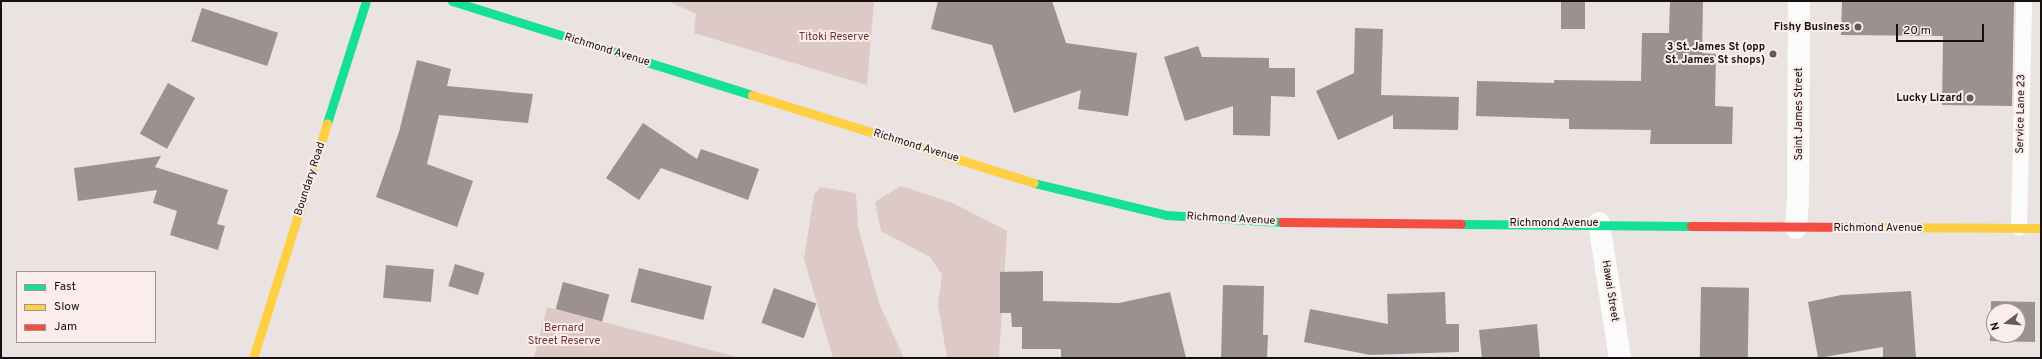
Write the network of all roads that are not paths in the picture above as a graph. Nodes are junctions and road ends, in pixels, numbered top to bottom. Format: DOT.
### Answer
graph roads {
  1 [pos="366,1"];
  2 [pos="452,1"];
  3 [pos="1799,1"];
  4 [pos="2024,1"];
  5 [pos="1599,223"];
  6 [pos="1796,228"];
  7 [pos="2019,228"];
  8 [pos="2041,228"];
  9 [pos="253,358"];
  10 [pos="1620,358"];
  1 -- 9 [label="street, Boundary Road"];
  2 -- 5 [label="street, Richmond Avenue"];
  3 -- 6 [label="street, Saint James Street"];
  4 -- 7 [label="lane, Service Lane 23"];
  5 -- 6 [label="street, Richmond Avenue"];
  5 -- 10 [label="street, Hawai Street"];
  6 -- 7 [label="street, Richmond Avenue"];
  7 -- 8 [label="street, Richmond Avenue"];
}
